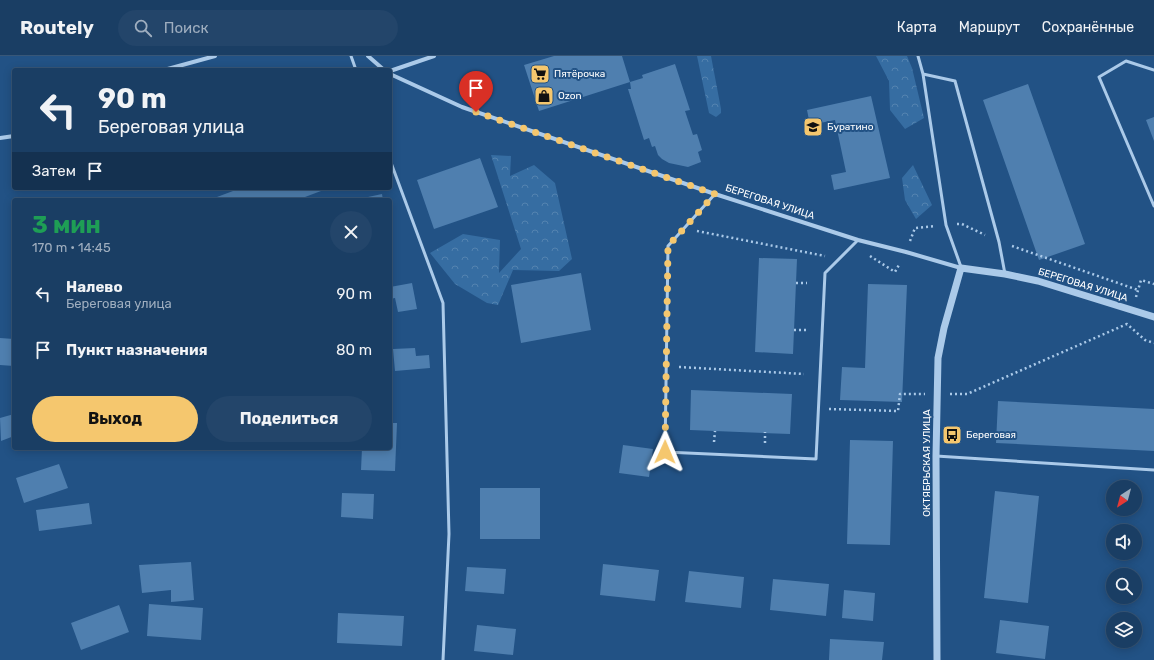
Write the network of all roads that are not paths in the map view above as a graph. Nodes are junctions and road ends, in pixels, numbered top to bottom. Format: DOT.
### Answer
graph roads {
  1 [pos="216,56"];
  2 [pos="351,56"];
  3 [pos="368,56"];
  4 [pos="434,56"];
  5 [pos="918,56"];
  6 [pos="171,68"];
  7 [pos="355,68"];
  8 [pos="382,68"];
  9 [pos="392,70"];
  10 [pos="1154,70"];
  11 [pos="923,74"];
  12 [pos="392,75"];
  13 [pos="12,136"];
  14 [pos="0,138"];
  15 [pos="392,165"];
  16 [pos="715,194"];
  17 [pos="1154,206"];
  18 [pos="858,240"];
  19 [pos="962,268"];
  20 [pos="1005,274"];
  21 [pos="1154,317"];
  22 [pos="936,456"];
  23 [pos="1154,470"];
  24 [pos="443,660"];
  25 [pos="937,660"];
  1 -- 6 [label="street"];
  2 -- 7 [label="lane"];
  3 -- 8 [label="street"];
  4 -- 9 [label="street"];
  5 -- 11 [label="lane"];
  10 -- 17 [label="lane"];
  11 -- 19 [label="lane"];
  11 -- 20 [label="lane"];
  12 -- 16 [label="street, БЕРЕГОВАЯ УЛИЦА"];
  13 -- 14 [label="street"];
  15 -- 24 [label="lane"];
  16 -- 18 [label="street, БЕРЕГОВАЯ УЛИЦА"];
  16 -- 18 [label="lane"];
  18 -- 19 [label="street, БЕРЕГОВАЯ УЛИЦА"];
  19 -- 20 [label="street, БЕРЕГОВАЯ УЛИЦА"];
  19 -- 22 [label="street, ОКТЯБРЬСКАЯ УЛИЦА"];
  20 -- 21 [label="street, БЕРЕГОВАЯ УЛИЦА"];
  22 -- 23 [label="lane"];
  22 -- 25 [label="street, ОКТЯБРЬСКАЯ УЛИЦА"];
}
